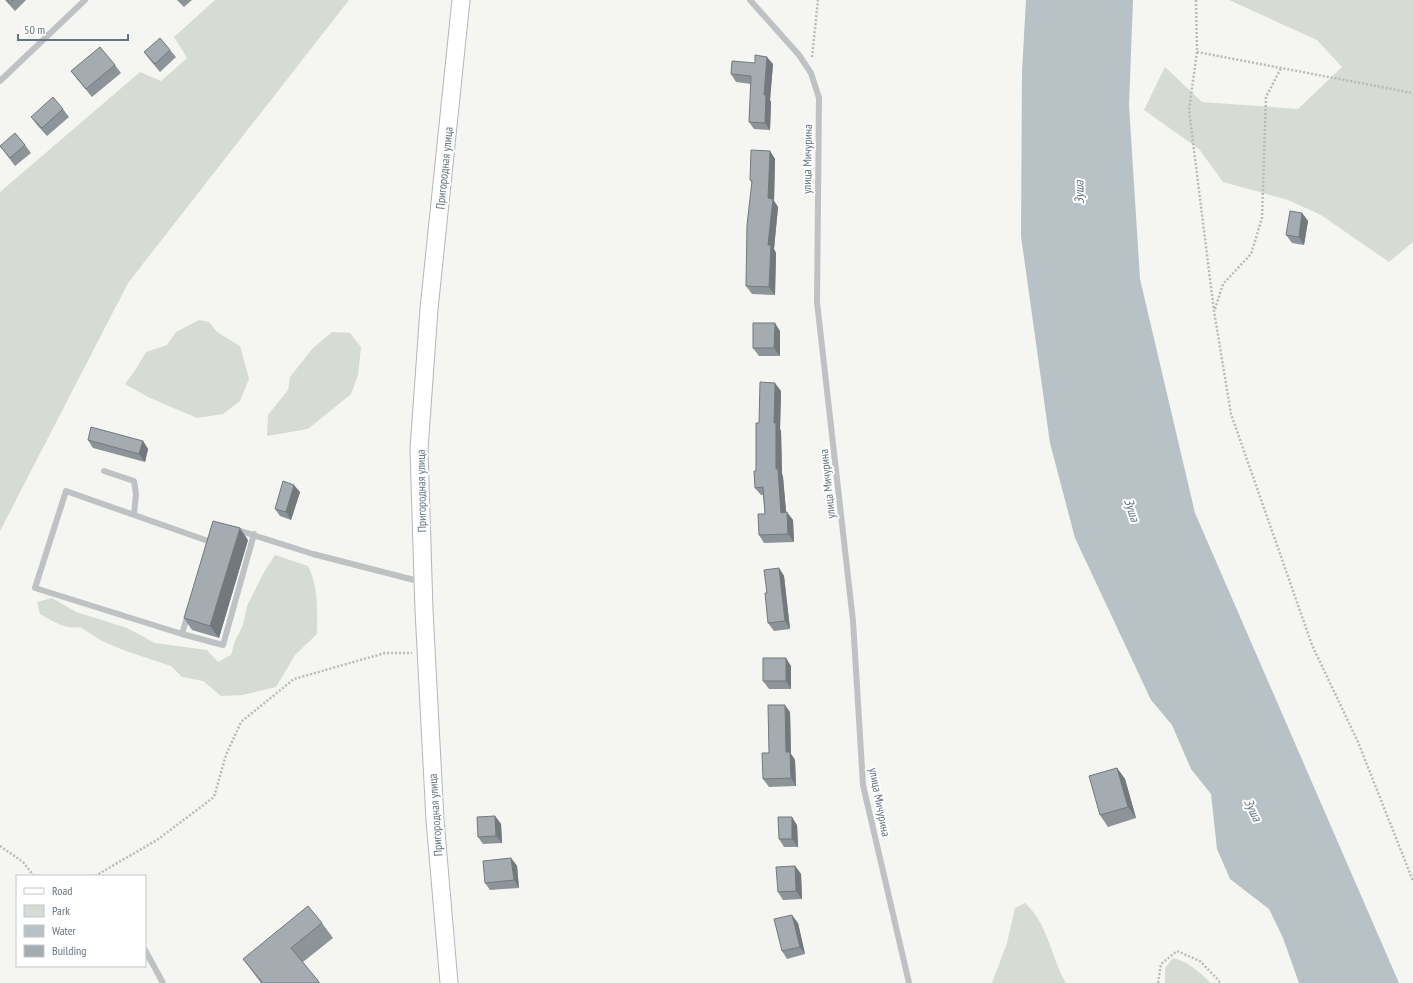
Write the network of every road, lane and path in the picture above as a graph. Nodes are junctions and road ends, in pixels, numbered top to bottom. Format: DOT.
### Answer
graph roads {
  1 [pos="85,0"];
  2 [pos="461,0"];
  3 [pos="750,0"];
  4 [pos="818,0"];
  5 [pos="1196,0"];
  6 [pos="1197,52"];
  7 [pos="1281,68"];
  8 [pos="811,74"];
  9 [pos="0,81"];
  10 [pos="1413,93"];
  11 [pos="1214,311"];
  12 [pos="104,471"];
  13 [pos="134,515"];
  14 [pos="228,527"];
  15 [pos="219,528"];
  16 [pos="254,534"];
  17 [pos="208,540"];
  18 [pos="206,548"];
  19 [pos="423,582"];
  20 [pos="190,606"];
  21 [pos="182,634"];
  22 [pos="426,653"];
  23 [pos="0,846"];
  24 [pos="33,875"];
  25 [pos="97,875"];
  26 [pos="1413,882"];
  27 [pos="146,952"];
  28 [pos="163,983"];
  29 [pos="450,983"];
  30 [pos="909,983"];
  31 [pos="1158,983"];
  32 [pos="1221,983"];
  1 -- 9 [label="lane"];
  2 -- 19 [label="street, Пригородная улица"];
  3 -- 8 [label="lane, улица Мичурина"];
  4 -- 8 [label="path"];
  5 -- 6 [label="path"];
  6 -- 7 [label="path"];
  6 -- 11 [label="path"];
  7 -- 10 [label="path"];
  7 -- 11 [label="path"];
  8 -- 30 [label="lane, улица Мичурина"];
  11 -- 26 [label="path"];
  12 -- 13 [label="lane"];
  13 -- 17 [label="lane"];
  13 -- 21 [label="lane"];
  14 -- 16 [label="lane"];
  15 -- 17 [label="lane"];
  16 -- 19 [label="lane"];
  16 -- 21 [label="lane"];
  17 -- 18 [label="lane"];
  19 -- 22 [label="street, Пригородная улица"];
  20 -- 21 [label="lane"];
  22 -- 25 [label="path"];
  22 -- 29 [label="street, Пригородная улица"];
  23 -- 24 [label="path"];
  27 -- 28 [label="lane"];
  31 -- 32 [label="path"];
}
